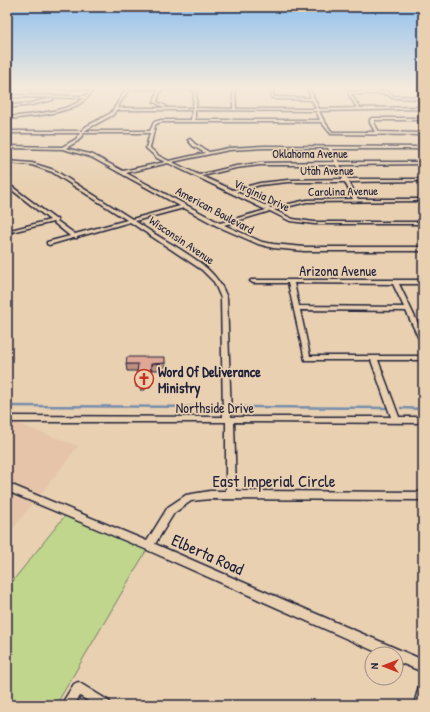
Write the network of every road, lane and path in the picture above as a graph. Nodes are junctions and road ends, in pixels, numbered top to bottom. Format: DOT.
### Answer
graph roads {
  1 [pos="102,120"];
  2 [pos="189,120"];
  3 [pos="222,120"];
  4 [pos="372,120"];
  5 [pos="322,121"];
  6 [pos="7,132"];
  7 [pos="84,132"];
  8 [pos="152,132"];
  9 [pos="378,134"];
  10 [pos="423,134"];
  11 [pos="190,140"];
  12 [pos="7,147"];
  13 [pos="329,147"];
  14 [pos="63,148"];
  15 [pos="423,148"];
  16 [pos="208,152"];
  17 [pos="7,162"];
  18 [pos="170,162"];
  19 [pos="337,163"];
  20 [pos="423,163"];
  21 [pos="124,172"];
  22 [pos="198,176"];
  23 [pos="346,180"];
  24 [pos="423,180"];
  25 [pos="7,184"];
  26 [pos="232,192"];
  27 [pos="356,200"];
  28 [pos="423,200"];
  29 [pos="185,206"];
  30 [pos="269,210"];
  31 [pos="55,220"];
  32 [pos="132,221"];
  33 [pos="423,223"];
  34 [pos="219,225"];
  35 [pos="7,232"];
  36 [pos="75,237"];
  37 [pos="49,244"];
  38 [pos="423,249"];
  39 [pos="253,281"];
  40 [pos="291,282"];
  41 [pos="395,282"];
  42 [pos="423,282"];
  43 [pos="297,308"];
  44 [pos="408,309"];
  45 [pos="423,341"];
  46 [pos="374,358"];
  47 [pos="423,358"];
  48 [pos="7,419"];
  49 [pos="228,420"];
  50 [pos="396,420"];
  51 [pos="423,420"];
  52 [pos="7,487"];
  53 [pos="231,495"];
  54 [pos="423,496"];
  55 [pos="149,546"];
  56 [pos="377,646"];
  57 [pos="404,658"];
  58 [pos="423,666"];
  59 [pos="423,690"];
  60 [pos="67,705"];
  61 [pos="105,705"];
  62 [pos="420,705"];
  1 -- 7 [label="street"];
  2 -- 8 [label="street"];
  3 -- 5 [label="street"];
  4 -- 9 [label="street"];
  5 -- 9 [label="street"];
  6 -- 7 [label="street"];
  7 -- 8 [label="street"];
  7 -- 14 [label="street"];
  8 -- 18 [label="street, Virginia Drive"];
  9 -- 10 [label="street"];
  11 -- 16 [label="street"];
  12 -- 14 [label="street, American Boulevard"];
  13 -- 15 [label="street"];
  13 -- 16 [label="street"];
  13 -- 19 [label="street"];
  14 -- 21 [label="street, American Boulevard"];
  16 -- 18 [label="street"];
  17 -- 32 [label="street, Wisconsin Avenue"];
  18 -- 21 [label="street"];
  18 -- 22 [label="street, Virginia Drive"];
  19 -- 20 [label="street, Oklahoma Avenue"];
  19 -- 22 [label="street, Oklahoma Avenue"];
  19 -- 23 [label="street"];
  21 -- 29 [label="street, American Boulevard"];
  22 -- 26 [label="street, Virginia Drive"];
  23 -- 24 [label="street, Utah Avenue"];
  23 -- 26 [label="street, Utah Avenue"];
  23 -- 27 [label="street"];
  25 -- 31 [label="street"];
  26 -- 30 [label="street, Virginia Drive"];
  27 -- 28 [label="street, Carolina Avenue"];
  27 -- 30 [label="street, Carolina Avenue"];
  29 -- 32 [label="street"];
  29 -- 34 [label="street, American Boulevard"];
  30 -- 33 [label="street, Virginia Drive"];
  30 -- 34 [label="street, Carolina Avenue"];
  31 -- 35 [label="street"];
  31 -- 36 [label="street"];
  32 -- 36 [label="street"];
  32 -- 49 [label="street, Wisconsin Avenue"];
  34 -- 38 [label="street, American Boulevard"];
  36 -- 37 [label="street"];
  39 -- 40 [label="street, Arizona Avenue"];
  40 -- 41 [label="street, Arizona Avenue"];
  40 -- 43 [label="street"];
  41 -- 42 [label="street, Arizona Avenue"];
  41 -- 44 [label="street"];
  43 -- 44 [label="street"];
  43 -- 46 [label="street"];
  44 -- 45 [label="street"];
  46 -- 47 [label="street"];
  46 -- 50 [label="street"];
  48 -- 49 [label="street, Northside Drive"];
  49 -- 50 [label="street, Northside Drive"];
  49 -- 53 [label="street, Wisconsin Avenue"];
  50 -- 51 [label="street, Northside Drive"];
  52 -- 55 [label="street, Elberta Road"];
  53 -- 54 [label="street, East Imperial Circle"];
  53 -- 55 [label="street, East Imperial Circle"];
  55 -- 56 [label="street, Elberta Road"];
  57 -- 58 [label="street, Elberta Road"];
  59 -- 62 [label="street"];
  60 -- 61 [label="street"];
}
